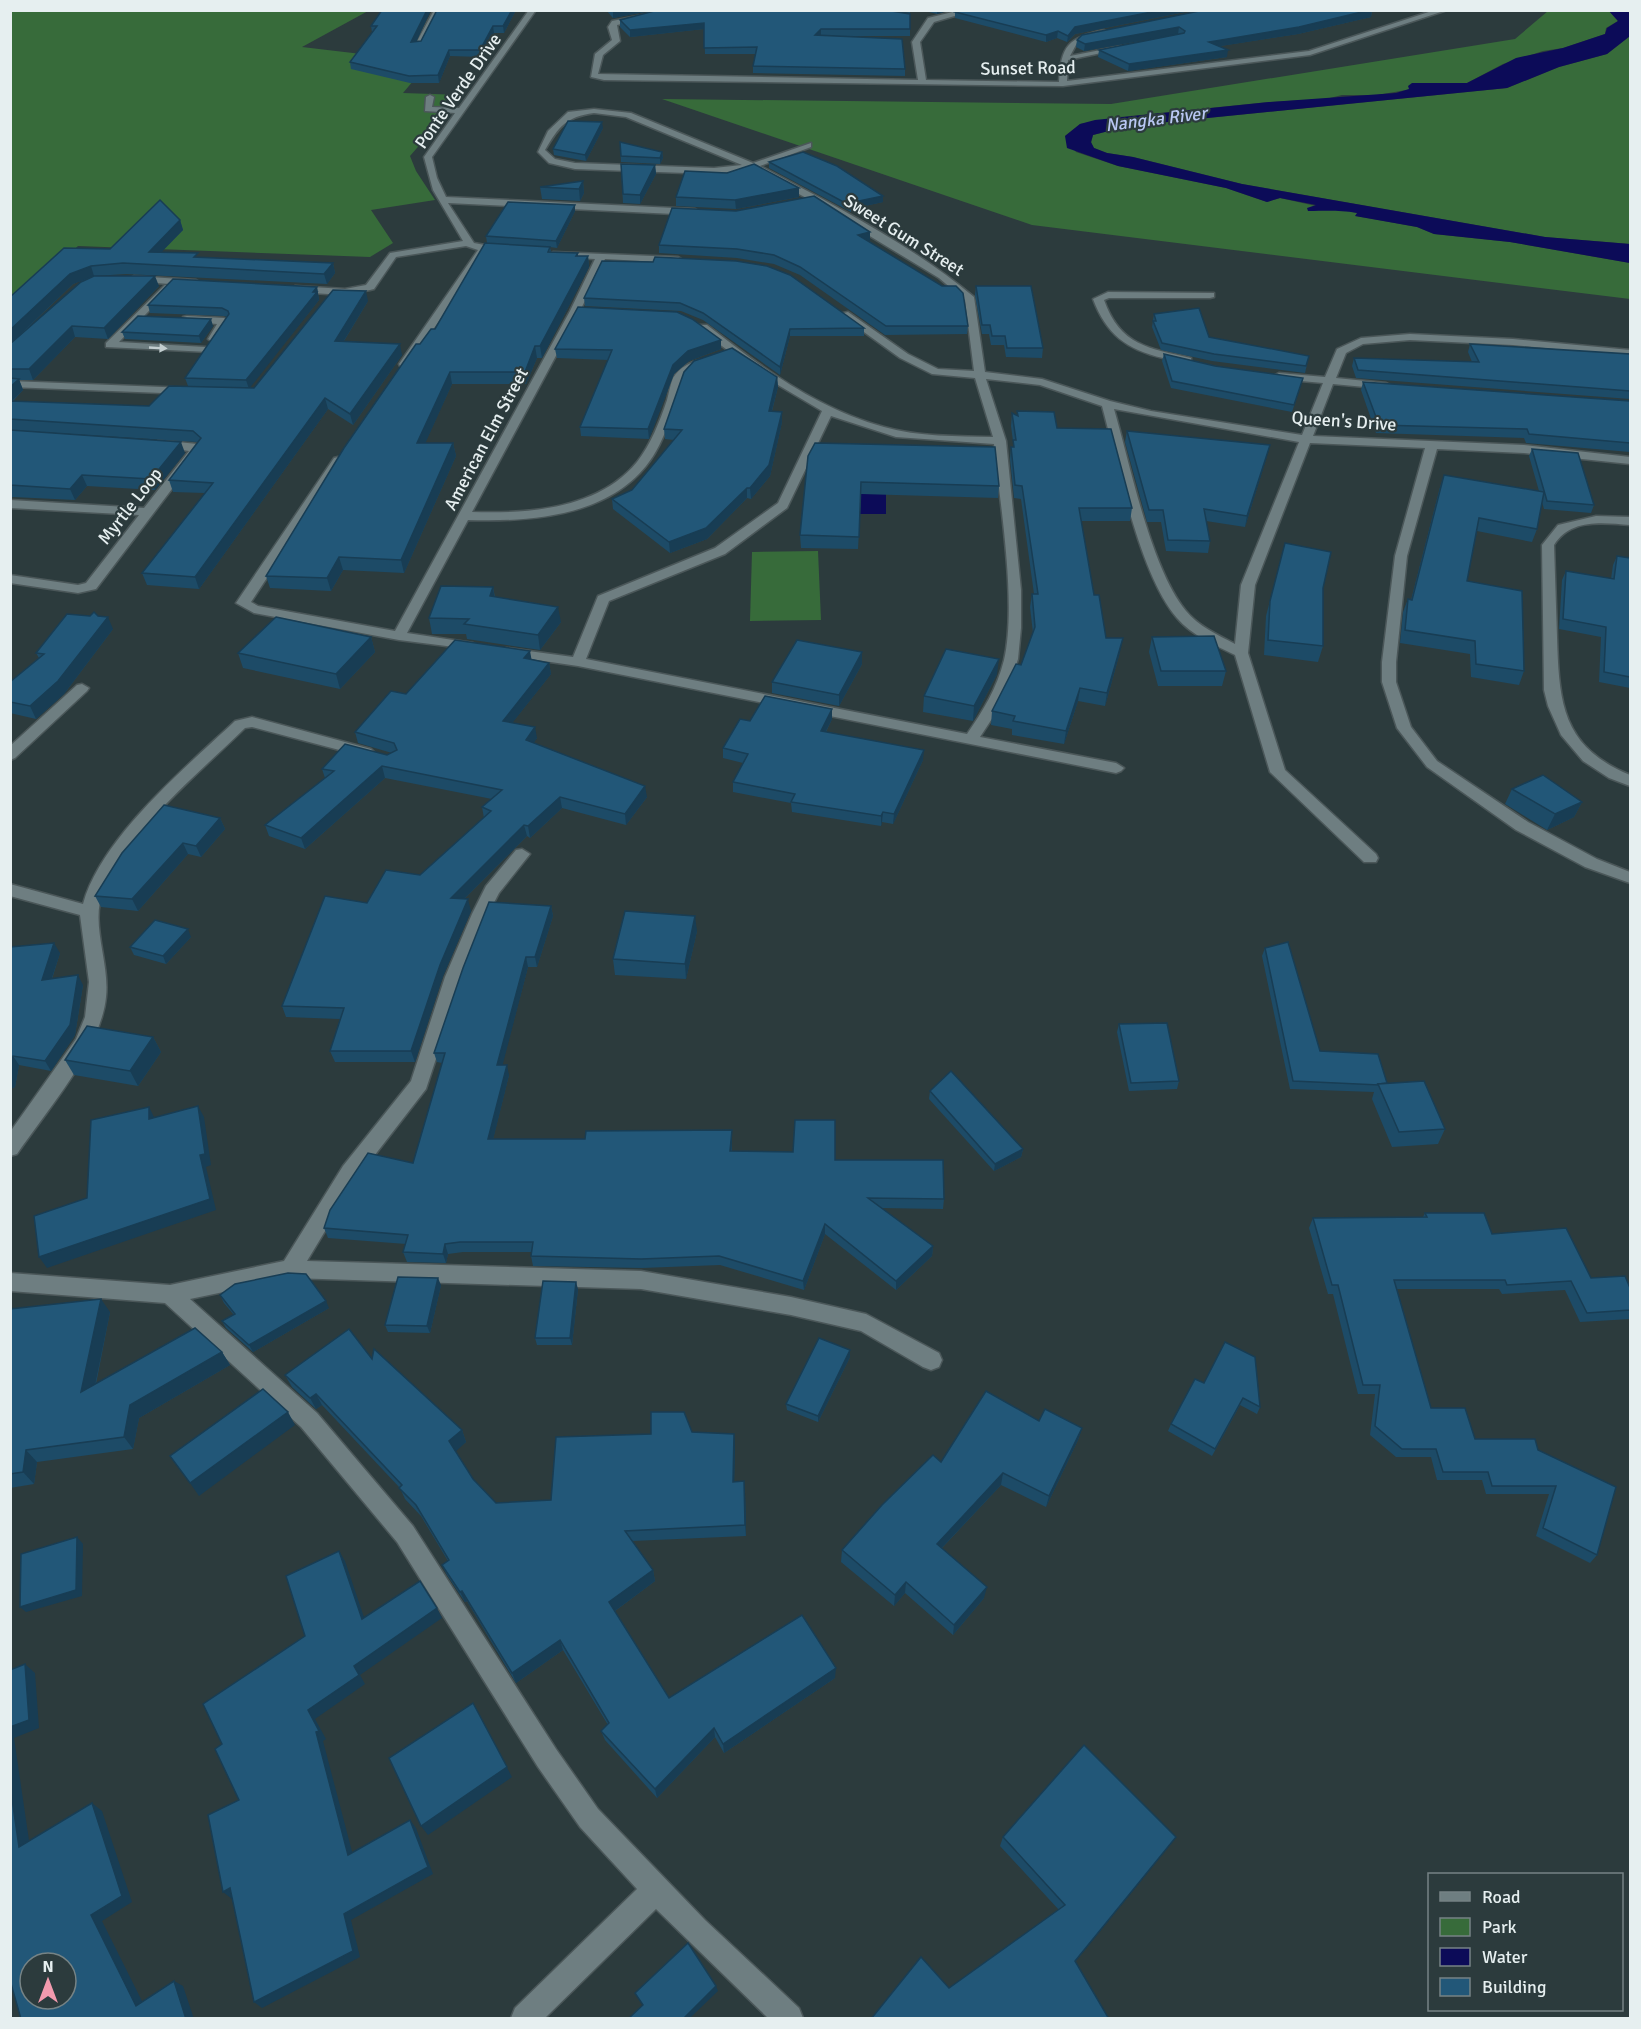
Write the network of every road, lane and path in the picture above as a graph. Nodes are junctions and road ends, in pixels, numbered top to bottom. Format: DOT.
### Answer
graph roads {
  1 [pos="438,10"];
  2 [pos="533,10"];
  3 [pos="683,10"];
  4 [pos="972,10"];
  5 [pos="1444,10"];
  6 [pos="919,18"];
  7 [pos="931,20"];
  8 [pos="1112,30"];
  9 [pos="904,42"];
  10 [pos="916,42"];
  11 [pos="417,45"];
  12 [pos="1132,46"];
  13 [pos="1064,59"];
  14 [pos="922,82"];
  15 [pos="1063,84"];
  16 [pos="430,97"];
  17 [pos="462,111"];
  18 [pos="808,145"];
  19 [pos="753,166"];
  20 [pos="816,199"];
  21 [pos="443,200"];
  22 [pos="795,204"];
  23 [pos="701,213"];
  24 [pos="469,243"];
  25 [pos="483,249"];
  26 [pos="518,251"];
  27 [pos="542,253"];
  28 [pos="601,257"];
  29 [pos="692,261"];
  30 [pos="126,279"];
  31 [pos="172,282"];
  32 [pos="207,284"];
  33 [pos="288,289"];
  34 [pos="1210,295"];
  35 [pos="831,305"];
  36 [pos="134,318"];
  37 [pos="156,318"];
  38 [pos="177,319"];
  39 [pos="691,320"];
  40 [pos="734,351"];
  41 [pos="1630,353"];
  42 [pos="1204,364"];
  43 [pos="1262,374"];
  44 [pos="980,376"];
  45 [pos="395,377"];
  46 [pos="1328,382"];
  47 [pos="10,384"];
  48 [pos="1397,387"];
  49 [pos="200,392"];
  50 [pos="1107,404"];
  51 [pos="829,410"];
  52 [pos="1305,439"];
  53 [pos="1000,441"];
  54 [pos="146,443"];
  55 [pos="1432,444"];
  56 [pos="348,446"];
  57 [pos="1630,460"];
  58 [pos="10,504"];
  59 [pos="146,512"];
  60 [pos="464,516"];
  61 [pos="1630,521"];
  62 [pos="10,579"];
  63 [pos="399,636"];
  64 [pos="1240,654"];
  65 [pos="579,662"];
  66 [pos="82,688"];
  67 [pos="970,740"];
  68 [pos="10,755"];
  69 [pos="379,756"];
  70 [pos="1116,768"];
  71 [pos="1630,781"];
  72 [pos="522,854"];
  73 [pos="1370,858"];
  74 [pos="1630,878"];
  75 [pos="10,890"];
  76 [pos="89,912"];
  77 [pos="10,1148"];
  78 [pos="291,1269"];
  79 [pos="10,1282"];
  80 [pos="170,1294"];
  81 [pos="931,1360"];
  82 [pos="656,1890"];
  83 [pos="525,2019"];
  84 [pos="789,2019"];
  1 -- 11 [label="street"];
  2 -- 17 [label="street, Ponte Verde Drive"];
  3 -- 14 [label="street, Sunset Road"];
  4 -- 7 [label="street"];
  5 -- 15 [label="street, Sunset Road"];
  6 -- 7 [label="street"];
  7 -- 10 [label="street"];
  8 -- 13 [label="street"];
  9 -- 10 [label="street"];
  10 -- 14 [label="street"];
  12 -- 13 [label="street"];
  13 -- 15 [label="street"];
  14 -- 15 [label="street, Sunset Road"];
  16 -- 17 [label="street"];
  17 -- 21 [label="street, Ponte Verde Drive"];
  18 -- 19 [label="street"];
  19 -- 19 [label="street, Sweet Gum Street"];
  19 -- 20 [label="street, Sweet Gum Street"];
  20 -- 22 [label="street"];
  20 -- 44 [label="street, Sweet Gum Street"];
  21 -- 23 [label="street"];
  21 -- 24 [label="street, Ponte Verde Drive"];
  24 -- 25 [label="street"];
  24 -- 33 [label="street"];
  25 -- 26 [label="street"];
  25 -- 45 [label="street"];
  27 -- 28 [label="street"];
  28 -- 29 [label="street"];
  28 -- 60 [label="street, American Elm Street"];
  30 -- 31 [label="street"];
  31 -- 32 [label="street"];
  31 -- 36 [label="street"];
  34 -- 42 [label="street"];
  35 -- 44 [label="street, Queen's Drive"];
  36 -- 37 [label="street"];
  36 -- 38 [label="street, one-way"];
  39 -- 40 [label="street"];
  40 -- 51 [label="street"];
  40 -- 60 [label="street"];
  41 -- 46 [label="street"];
  43 -- 46 [label="street"];
  44 -- 50 [label="street, Queen's Drive"];
  44 -- 53 [label="street, Sweet Gum Street"];
  46 -- 48 [label="street"];
  46 -- 52 [label="street"];
  47 -- 49 [label="street"];
  50 -- 52 [label="street, Queen's Drive"];
  50 -- 64 [label="street"];
  51 -- 53 [label="street"];
  51 -- 65 [label="street"];
  52 -- 55 [label="street, Queen's Drive"];
  52 -- 64 [label="street"];
  53 -- 67 [label="street, Sweet Gum Street"];
  54 -- 59 [label="street, Myrtle Loop"];
  55 -- 57 [label="street, Queen's Drive"];
  55 -- 74 [label="street"];
  56 -- 63 [label="street"];
  58 -- 59 [label="street"];
  59 -- 62 [label="street, Myrtle Loop"];
  60 -- 63 [label="street, American Elm Street"];
  61 -- 71 [label="street"];
  63 -- 65 [label="street"];
  64 -- 73 [label="street"];
  65 -- 67 [label="street"];
  66 -- 68 [label="street"];
  67 -- 70 [label="street"];
  69 -- 76 [label="street"];
  72 -- 78 [label="street"];
  75 -- 76 [label="street"];
  76 -- 77 [label="street"];
  78 -- 80 [label="street"];
  78 -- 81 [label="street"];
  79 -- 80 [label="street"];
  80 -- 82 [label="street"];
  82 -- 83 [label="street"];
  82 -- 84 [label="street"];
}
